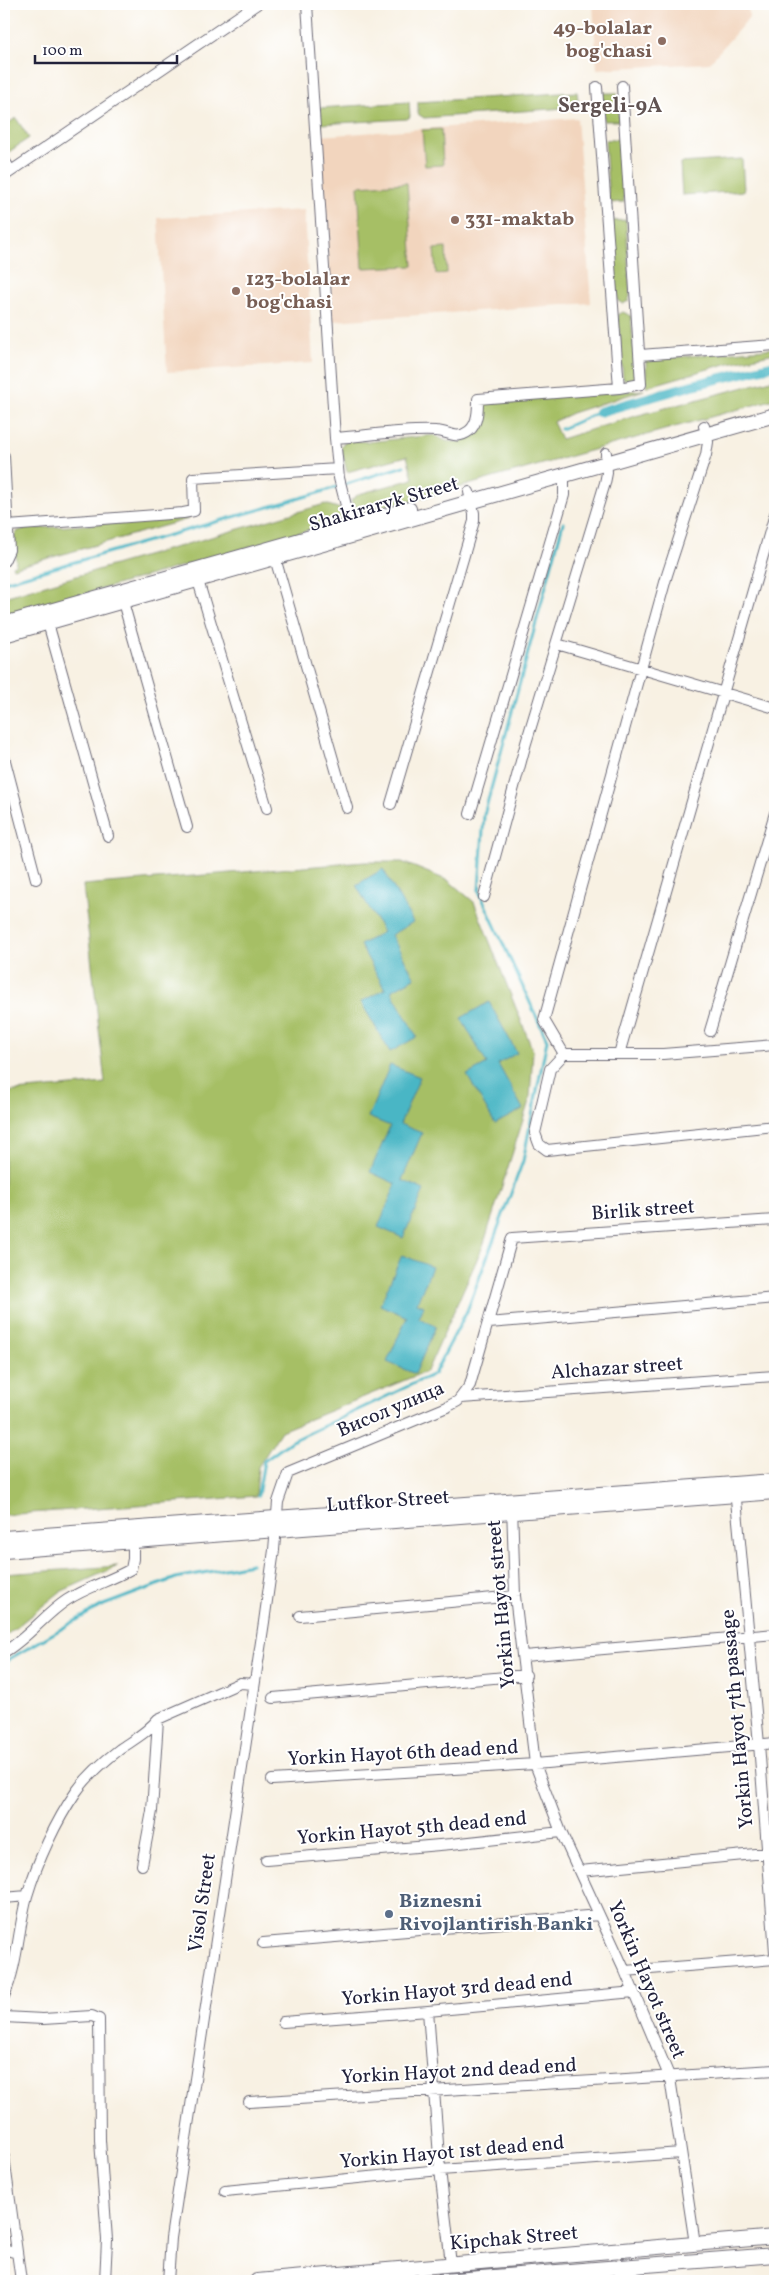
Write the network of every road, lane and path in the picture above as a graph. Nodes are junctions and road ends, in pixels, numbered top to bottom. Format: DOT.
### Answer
graph roads {
  1 [pos="257,4"];
  2 [pos="307,4"];
  3 [pos="622,86"];
  4 [pos="597,87"];
  5 [pos="4,160"];
  6 [pos="8,174"];
  7 [pos="775,345"];
  8 [pos="640,355"];
  9 [pos="619,388"];
  10 [pos="775,407"];
  11 [pos="775,416"];
  12 [pos="705,430"];
  13 [pos="335,438"];
  14 [pos="4,456"];
  15 [pos="607,458"];
  16 [pos="338,474"];
  17 [pos="564,474"];
  18 [pos="470,496"];
  19 [pos="775,514"];
  20 [pos="8,526"];
  21 [pos="351,526"];
  22 [pos="274,553"];
  23 [pos="4,561"];
  24 [pos="196,575"];
  25 [pos="121,596"];
  26 [pos="46,618"];
  27 [pos="4,624"];
  28 [pos="4,635"];
  29 [pos="558,644"];
  30 [pos="641,668"];
  31 [pos="723,692"];
  32 [pos="775,708"];
  33 [pos="4,757"];
  34 [pos="391,804"];
  35 [pos="267,808"];
  36 [pos="348,808"];
  37 [pos="775,813"];
  38 [pos="470,814"];
  39 [pos="187,828"];
  40 [pos="108,836"];
  41 [pos="36,879"];
  42 [pos="484,897"];
  43 [pos="710,1030"];
  44 [pos="775,1045"];
  45 [pos="564,1054"];
  46 [pos="619,1054"];
  47 [pos="775,1126"];
  48 [pos="775,1220"];
  49 [pos="512,1238"];
  50 [pos="775,1298"];
  51 [pos="489,1323"];
  52 [pos="775,1376"];
  53 [pos="461,1398"];
  54 [pos="775,1481"];
  55 [pos="735,1490"];
  56 [pos="775,1492"];
  57 [pos="512,1507"];
  58 [pos="276,1524"];
  59 [pos="4,1538"];
  60 [pos="134,1541"];
  61 [pos="4,1551"];
  62 [pos="515,1596"];
  63 [pos="300,1616"];
  64 [pos="775,1634"];
  65 [pos="749,1636"];
  66 [pos="4,1652"];
  67 [pos="524,1656"];
  68 [pos="526,1675"];
  69 [pos="254,1684"];
  70 [pos="273,1698"];
  71 [pos="158,1719"];
  72 [pos="775,1743"];
  73 [pos="759,1744"];
  74 [pos="535,1764"];
  75 [pos="272,1780"];
  76 [pos="561,1832"];
  77 [pos="771,1852"];
  78 [pos="266,1860"];
  79 [pos="142,1865"];
  80 [pos="580,1871"];
  81 [pos="27,1896"];
  82 [pos="4,1898"];
  83 [pos="600,1915"];
  84 [pos="263,1943"];
  85 [pos="775,1952"];
  86 [pos="775,1959"];
  87 [pos="625,1971"];
  88 [pos="634,1992"];
  89 [pos="4,1996"];
  90 [pos="428,2012"];
  91 [pos="4,2017"];
  92 [pos="283,2022"];
  93 [pos="775,2070"];
  94 [pos="670,2078"];
  95 [pos="433,2090"];
  96 [pos="250,2102"];
  97 [pos="681,2153"];
  98 [pos="4,2157"];
  99 [pos="440,2170"];
  100 [pos="225,2191"];
  101 [pos="775,2237"];
  102 [pos="695,2244"];
  103 [pos="4,2250"];
  104 [pos="17,2253"];
  105 [pos="563,2255"];
  106 [pos="775,2255"];
  107 [pos="451,2264"];
  108 [pos="565,2272"];
  109 [pos="409,2275"];
  110 [pos="22,2281"];
  111 [pos="105,2281"];
  112 [pos="168,2281"];
  113 [pos="257,2281"];
  114 [pos="442,2281"];
  1 -- 6 [label="street"];
  2 -- 13 [label="street"];
  3 -- 8 [label="street"];
  4 -- 9 [label="street"];
  5 -- 6 [label="street"];
  7 -- 8 [label="street"];
  8 -- 9 [label="street"];
  9 -- 13 [label="street"];
  10 -- 12 [label="main road, Shakiraryk Street"];
  11 -- 12 [label="main road, Shakiraryk Street"];
  12 -- 15 [label="main road, Shakiraryk Street"];
  12 -- 30 [label="street"];
  13 -- 16 [label="street"];
  14 -- 20 [label="street"];
  15 -- 17 [label="main road, Shakiraryk Street"];
  15 -- 18 [label="main road, Shakiraryk Street"];
  15 -- 29 [label="street"];
  16 -- 20 [label="street"];
  16 -- 21 [label="street"];
  17 -- 18 [label="main road, Shakiraryk Street"];
  17 -- 38 [label="street"];
  18 -- 21 [label="main road, Shakiraryk Street"];
  18 -- 22 [label="main road, Shakiraryk Street"];
  18 -- 34 [label="street"];
  19 -- 31 [label="street"];
  20 -- 23 [label="street"];
  21 -- 22 [label="main road, Shakiraryk Street"];
  22 -- 24 [label="main road, Shakiraryk Street"];
  22 -- 36 [label="street"];
  24 -- 25 [label="main road, Shakiraryk Street"];
  24 -- 35 [label="street"];
  25 -- 26 [label="main road, Shakiraryk Street"];
  25 -- 39 [label="street"];
  26 -- 27 [label="main road, Shakiraryk Street"];
  26 -- 28 [label="main road, Shakiraryk Street"];
  26 -- 40 [label="street"];
  29 -- 30 [label="street"];
  29 -- 42 [label="street"];
  30 -- 31 [label="street"];
  30 -- 45 [label="street"];
  31 -- 32 [label="street"];
  31 -- 46 [label="street"];
  33 -- 41 [label="street"];
  37 -- 43 [label="street"];
  44 -- 46 [label="street"];
  45 -- 46 [label="street"];
  45 -- 47 [label="street"];
  48 -- 49 [label="street, Birlik street"];
  49 -- 51 [label="street, Висол улица"];
  50 -- 51 [label="street"];
  51 -- 53 [label="street, Висол улица"];
  52 -- 53 [label="street, Alchazar street"];
  53 -- 58 [label="street, Висол улица"];
  54 -- 55 [label="main road, Lutfkor Street"];
  55 -- 56 [label="main road, Lutfkor Street"];
  55 -- 57 [label="main road, Lutfkor Street"];
  55 -- 65 [label="street, Yorkin Hayot 7th passage"];
  57 -- 58 [label="main road, Lutfkor Street"];
  57 -- 62 [label="street, Yorkin Hayot street"];
  58 -- 59 [label="main road, Lutfkor Street"];
  58 -- 60 [label="main road, Lutfkor Street"];
  58 -- 69 [label="street, Visol Street"];
  60 -- 61 [label="main road, Lutfkor Street"];
  60 -- 66 [label="street"];
  62 -- 63 [label="street"];
  62 -- 67 [label="street, Yorkin Hayot street"];
  64 -- 65 [label="street"];
  65 -- 67 [label="street"];
  65 -- 73 [label="street, Yorkin Hayot 7th passage"];
  67 -- 68 [label="street, Yorkin Hayot street"];
  68 -- 70 [label="street"];
  68 -- 74 [label="street, Yorkin Hayot street"];
  69 -- 71 [label="street"];
  69 -- 112 [label="street, Visol Street"];
  71 -- 79 [label="street"];
  71 -- 81 [label="street"];
  72 -- 73 [label="street, Yorkin Hayot 6th dead end"];
  73 -- 74 [label="street, Yorkin Hayot 6th dead end"];
  73 -- 77 [label="street, Yorkin Hayot 7th passage"];
  74 -- 75 [label="street, Yorkin Hayot 6th dead end"];
  74 -- 76 [label="street, Yorkin Hayot street"];
  76 -- 78 [label="street, Yorkin Hayot 5th dead end"];
  76 -- 80 [label="street, Yorkin Hayot street"];
  77 -- 80 [label="street"];
  77 -- 85 [label="street, Yorkin Hayot 7th passage"];
  80 -- 83 [label="street, Yorkin Hayot street"];
  81 -- 82 [label="street"];
  81 -- 89 [label="street"];
  83 -- 84 [label="street"];
  83 -- 87 [label="street, Yorkin Hayot street"];
  86 -- 87 [label="street"];
  87 -- 88 [label="street, Yorkin Hayot street"];
  88 -- 90 [label="street, Yorkin Hayot 3rd dead end"];
  88 -- 94 [label="street, Yorkin Hayot street"];
  90 -- 92 [label="street, Yorkin Hayot 3rd dead end"];
  90 -- 95 [label="street"];
  91 -- 111 [label="street"];
  93 -- 94 [label="street, Yorkin Hayot 2nd dead end"];
  94 -- 95 [label="street, Yorkin Hayot 2nd dead end"];
  94 -- 97 [label="street, Yorkin Hayot street"];
  95 -- 96 [label="street, Yorkin Hayot 2nd dead end"];
  95 -- 99 [label="street"];
  97 -- 99 [label="street, Yorkin Hayot 1st dead end"];
  97 -- 102 [label="street, Yorkin Hayot street"];
  98 -- 104 [label="street"];
  99 -- 100 [label="street, Yorkin Hayot 1st dead end"];
  99 -- 107 [label="street"];
  101 -- 102 [label="main road, Kipchak Street"];
  102 -- 105 [label="main road, Kipchak Street"];
  103 -- 104 [label="street"];
  104 -- 110 [label="street"];
  105 -- 107 [label="main road, Kipchak Street"];
  105 -- 108 [label="main road"];
  106 -- 108 [label="main road, Kipchak Street"];
  107 -- 109 [label="main road, Kipchak Street"];
  108 -- 114 [label="main road, Kipchak Street"];
  109 -- 113 [label="main road, Kipchak Street"];
}
